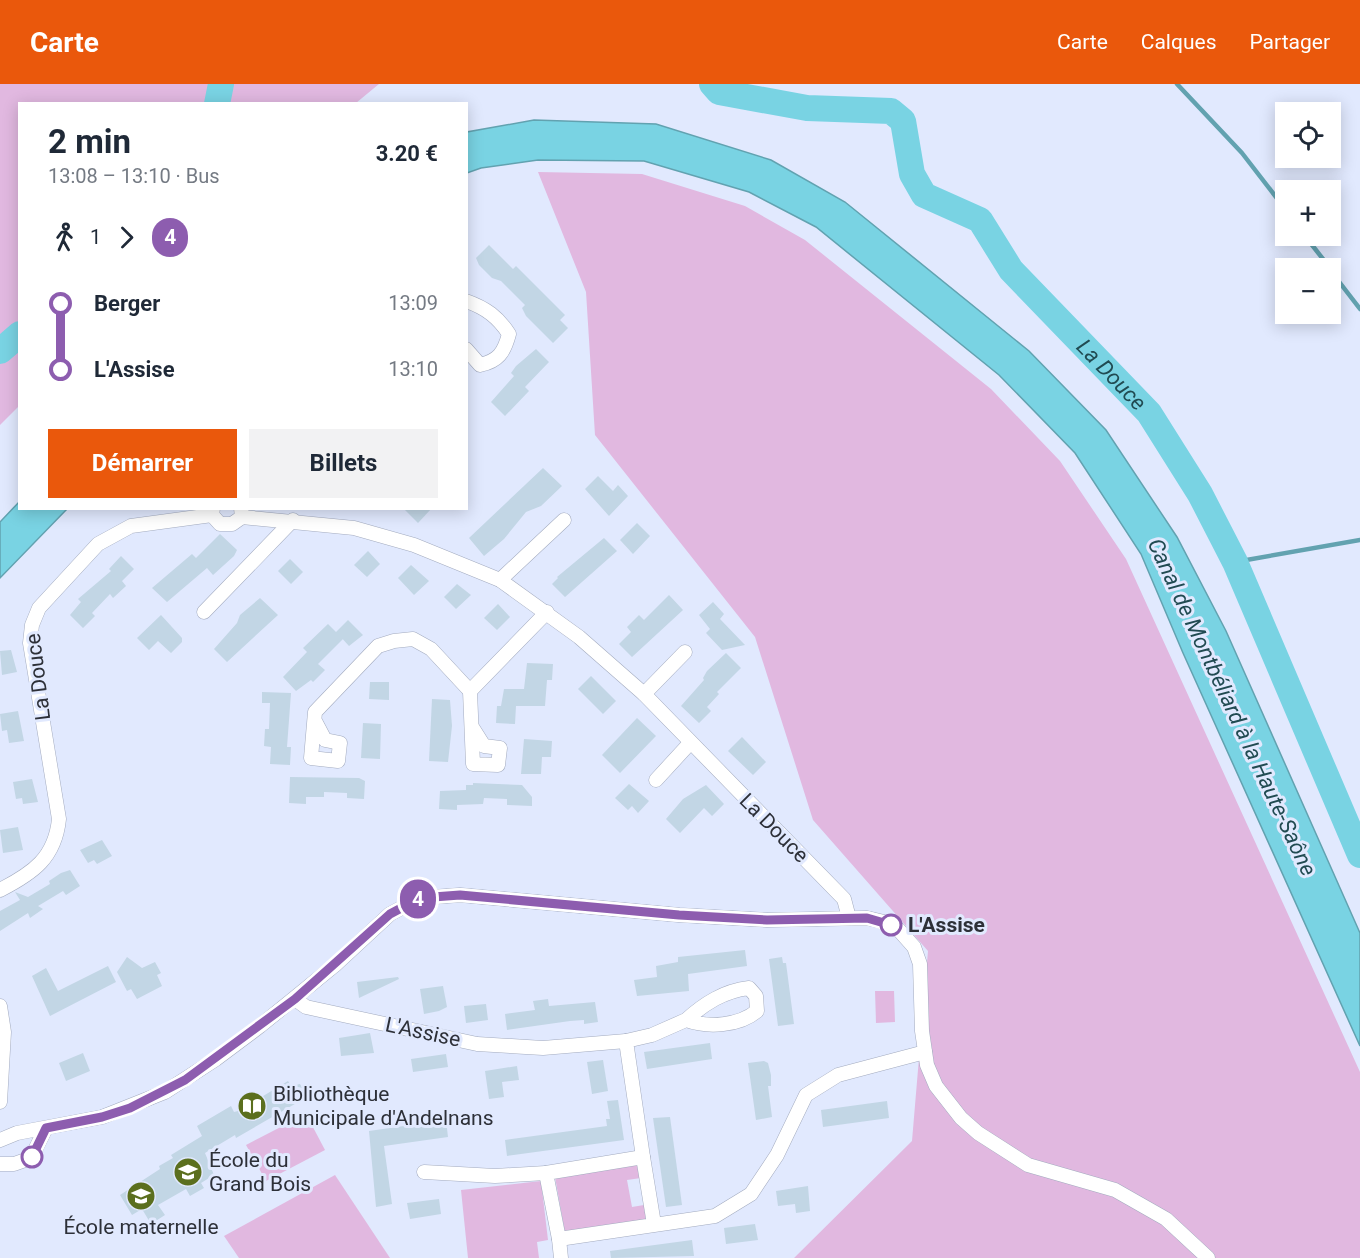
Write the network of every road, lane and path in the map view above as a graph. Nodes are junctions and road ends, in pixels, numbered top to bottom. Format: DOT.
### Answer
graph roads {
  1 [pos="468,302"];
  2 [pos="468,351"];
  3 [pos="213,512"];
  4 [pos="242,513"];
  5 [pos="293,520"];
  6 [pos="564,520"];
  7 [pos="500,580"];
  8 [pos="204,612"];
  9 [pos="547,612"];
  10 [pos="685,652"];
  11 [pos="470,691"];
  12 [pos="644,694"];
  13 [pos="315,721"];
  14 [pos="472,728"];
  15 [pos="690,743"];
  16 [pos="656,780"];
  17 [pos="0,890"];
  18 [pos="849,918"];
  19 [pos="295,999"];
  20 [pos="0,1006"];
  21 [pos="686,1020"];
  22 [pos="626,1041"];
  23 [pos="925,1052"];
  24 [pos="0,1102"];
  25 [pos="46,1128"];
  26 [pos="0,1140"];
  27 [pos="643,1157"];
  28 [pos="0,1164"];
  29 [pos="424,1172"];
  30 [pos="546,1173"];
  31 [pos="654,1224"];
  32 [pos="559,1239"];
  33 [pos="561,1258"];
  34 [pos="1208,1258"];
  1 -- 2 [label="street"];
  3 -- 4 [label="street, La Douce"];
  3 -- 17 [label="street, La Douce"];
  4 -- 5 [label="street, La Douce"];
  5 -- 7 [label="street, La Douce"];
  5 -- 8 [label="street"];
  6 -- 7 [label="street"];
  7 -- 9 [label="street, La Douce"];
  9 -- 11 [label="street"];
  9 -- 12 [label="street, La Douce"];
  10 -- 12 [label="street"];
  11 -- 13 [label="street"];
  11 -- 14 [label="street"];
  12 -- 15 [label="street, La Douce"];
  15 -- 16 [label="street"];
  15 -- 18 [label="street, La Douce"];
  18 -- 19 [label="street"];
  18 -- 23 [label="street"];
  19 -- 22 [label="street, L'Assise"];
  19 -- 25 [label="street"];
  20 -- 24 [label="street"];
  21 -- 21 [label="street, L'Assise"];
  21 -- 22 [label="street, L'Assise"];
  22 -- 27 [label="street"];
  23 -- 31 [label="street"];
  23 -- 34 [label="street"];
  25 -- 26 [label="street"];
  25 -- 28 [label="street"];
  27 -- 30 [label="street"];
  27 -- 31 [label="street"];
  29 -- 30 [label="street"];
  30 -- 32 [label="street"];
  31 -- 32 [label="street"];
  32 -- 33 [label="street"];
}
